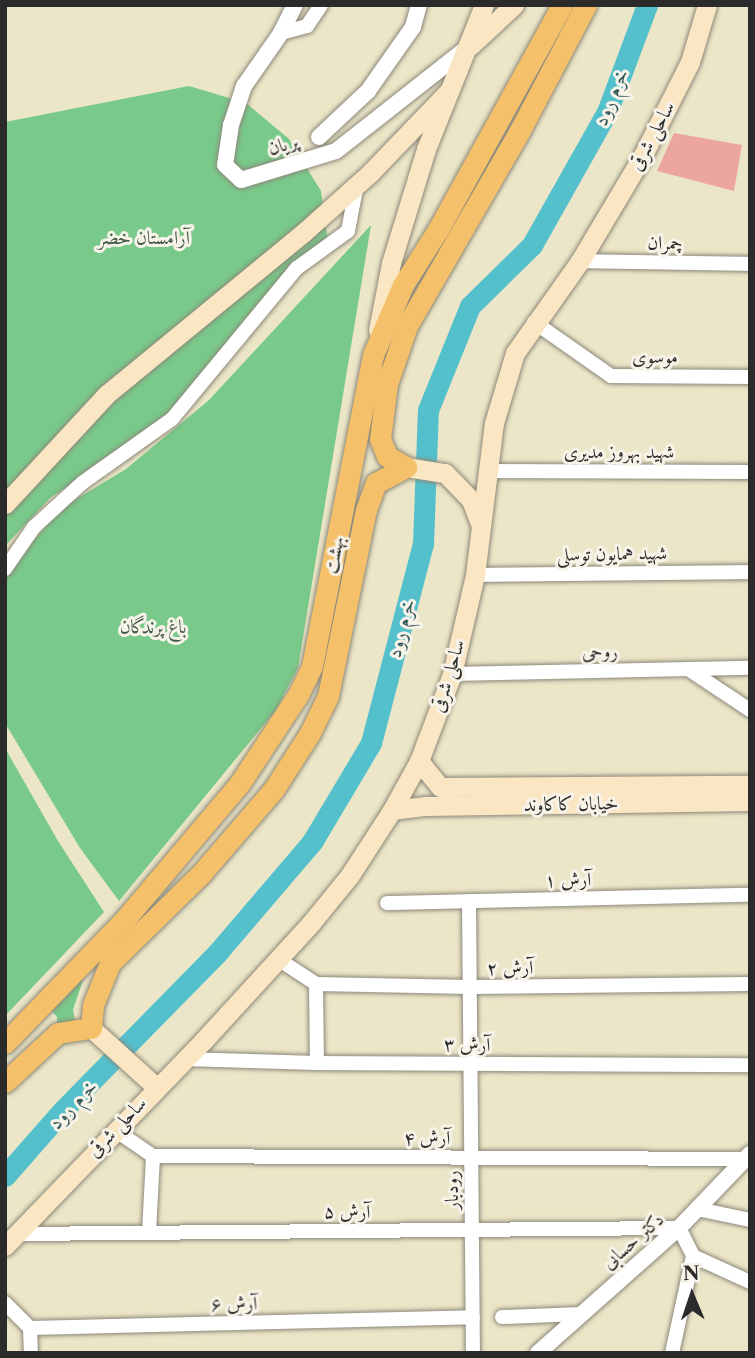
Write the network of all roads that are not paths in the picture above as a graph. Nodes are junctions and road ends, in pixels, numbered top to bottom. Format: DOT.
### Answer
graph roads {
  1 [pos="295,5"];
  2 [pos="321,5"];
  3 [pos="419,5"];
  4 [pos="484,5"];
  5 [pos="514,5"];
  6 [pos="562,5"];
  7 [pos="586,5"];
  8 [pos="707,5"];
  9 [pos="281,33"];
  10 [pos="468,47"];
  11 [pos="449,91"];
  12 [pos="319,137"];
  13 [pos="358,184"];
  14 [pos="580,261"];
  15 [pos="750,264"];
  16 [pos="534,322"];
  17 [pos="373,355"];
  18 [pos="750,377"];
  19 [pos="412,468"];
  20 [pos="488,471"];
  21 [pos="750,472"];
  22 [pos="5,504"];
  23 [pos="480,524"];
  24 [pos="5,569"];
  25 [pos="750,572"];
  26 [pos="475,575"];
  27 [pos="341,645"];
  28 [pos="313,666"];
  29 [pos="750,667"];
  30 [pos="688,669"];
  31 [pos="452,674"];
  32 [pos="750,710"];
  33 [pos="419,761"];
  34 [pos="750,785"];
  35 [pos="439,797"];
  36 [pos="750,801"];
  37 [pos="392,810"];
  38 [pos="750,895"];
  39 [pos="469,901"];
  40 [pos="387,903"];
  41 [pos="126,918"];
  42 [pos="278,959"];
  43 [pos="110,963"];
  44 [pos="316,984"];
  45 [pos="750,984"];
  46 [pos="470,987"];
  47 [pos="26,1023"];
  48 [pos="91,1028"];
  49 [pos="5,1043"];
  50 [pos="44,1044"];
  51 [pos="184,1059"];
  52 [pos="317,1063"];
  53 [pos="471,1064"];
  54 [pos="750,1065"];
  55 [pos="5,1082"];
  56 [pos="156,1087"];
  57 [pos="115,1130"];
  58 [pos="153,1156"];
  59 [pos="471,1158"];
  60 [pos="749,1158"];
  61 [pos="698,1209"];
  62 [pos="750,1220"];
  63 [pos="679,1228"];
  64 [pos="472,1230"];
  65 [pos="149,1233"];
  66 [pos="10,1240"];
  67 [pos="693,1256"];
  68 [pos="750,1282"];
  69 [pos="5,1303"];
  70 [pos="581,1314"];
  71 [pos="473,1317"];
  72 [pos="502,1317"];
  73 [pos="30,1328"];
  74 [pos="675,1352"];
  75 [pos="31,1353"];
  76 [pos="473,1353"];
  77 [pos="538,1353"];
  1 -- 9 [label="street, پریان"];
  2 -- 9 [label="street"];
  3 -- 12 [label="street, پریان"];
  4 -- 10 [label="main road"];
  5 -- 10 [label="main road"];
  6 -- 17 [label="main road, بهشت"];
  7 -- 19 [label="main road"];
  8 -- 14 [label="main road, ساحلی شرقی"];
  9 -- 10 [label="street, پریان"];
  10 -- 11 [label="main road"];
  11 -- 13 [label="main road"];
  11 -- 17 [label="main road"];
  13 -- 22 [label="main road"];
  13 -- 24 [label="street"];
  14 -- 15 [label="street, چمران"];
  14 -- 16 [label="main road, ساحلی شرقی"];
  16 -- 18 [label="street, موسوی"];
  16 -- 20 [label="main road, ساحلی شرقی"];
  17 -- 28 [label="main road, بهشت"];
  19 -- 23 [label="main road"];
  19 -- 27 [label="main road, بهشت"];
  20 -- 21 [label="street, شهید بهروز مدیری"];
  20 -- 23 [label="main road, ساحلی شرقی"];
  23 -- 26 [label="main road, ساحلی شرقی"];
  25 -- 26 [label="street, شهید همایون توسلی"];
  26 -- 31 [label="main road, ساحلی شرقی"];
  27 -- 28 [label="main road"];
  27 -- 43 [label="main road, بهشت"];
  28 -- 41 [label="main road, بهشت"];
  29 -- 30 [label="street, روحی"];
  30 -- 31 [label="street, روحی"];
  30 -- 32 [label="street"];
  31 -- 33 [label="main road, ساحلی شرقی"];
  33 -- 35 [label="main road"];
  33 -- 37 [label="main road, ساحلی شرقی"];
  34 -- 35 [label="main road, خیابان کاکاوند"];
  35 -- 36 [label="main road, خیابان کاکاوند"];
  35 -- 37 [label="main road, خیابان کاکاوند"];
  37 -- 42 [label="main road, ساحلی شرقی"];
  38 -- 39 [label="street, آرش ۱"];
  39 -- 40 [label="street, آرش ۱"];
  39 -- 46 [label="street, رودبار"];
  41 -- 43 [label="main road"];
  41 -- 47 [label="main road, بهشت"];
  42 -- 44 [label="street"];
  42 -- 51 [label="main road, ساحلی شرقی"];
  43 -- 48 [label="main road, بهشت"];
  44 -- 46 [label="street, آرش ۲"];
  44 -- 52 [label="street"];
  45 -- 46 [label="street, آرش ۲"];
  46 -- 53 [label="street, رودبار"];
  47 -- 49 [label="main road, بهشت"];
  47 -- 50 [label="main road"];
  48 -- 50 [label="main road"];
  48 -- 56 [label="main road"];
  50 -- 55 [label="main road"];
  51 -- 52 [label="street, آرش ۳"];
  51 -- 56 [label="main road, ساحلی شرقی"];
  52 -- 53 [label="street, آرش ۳"];
  53 -- 54 [label="street, آرش ۳"];
  53 -- 59 [label="street, رودبار"];
  56 -- 57 [label="main road, ساحلی شرقی"];
  57 -- 58 [label="street"];
  57 -- 66 [label="main road, ساحلی شرقی"];
  58 -- 59 [label="street, آرش ۴"];
  58 -- 65 [label="street"];
  59 -- 60 [label="street, آرش ۴"];
  59 -- 64 [label="street, رودبار"];
  60 -- 61 [label="street, دکتر حسابی"];
  61 -- 62 [label="street"];
  61 -- 63 [label="street, دکتر حسابی"];
  63 -- 64 [label="street, آرش ۵"];
  63 -- 67 [label="street"];
  63 -- 70 [label="street, دکتر حسابی"];
  64 -- 65 [label="street, آرش ۵"];
  64 -- 71 [label="street, رودبار"];
  65 -- 66 [label="street, آرش ۵"];
  67 -- 68 [label="street"];
  67 -- 74 [label="street"];
  69 -- 73 [label="street"];
  70 -- 72 [label="street"];
  70 -- 77 [label="street, دکتر حسابی"];
  71 -- 73 [label="street, آرش ۶"];
  71 -- 76 [label="street, رودبار"];
  73 -- 75 [label="street"];
}
